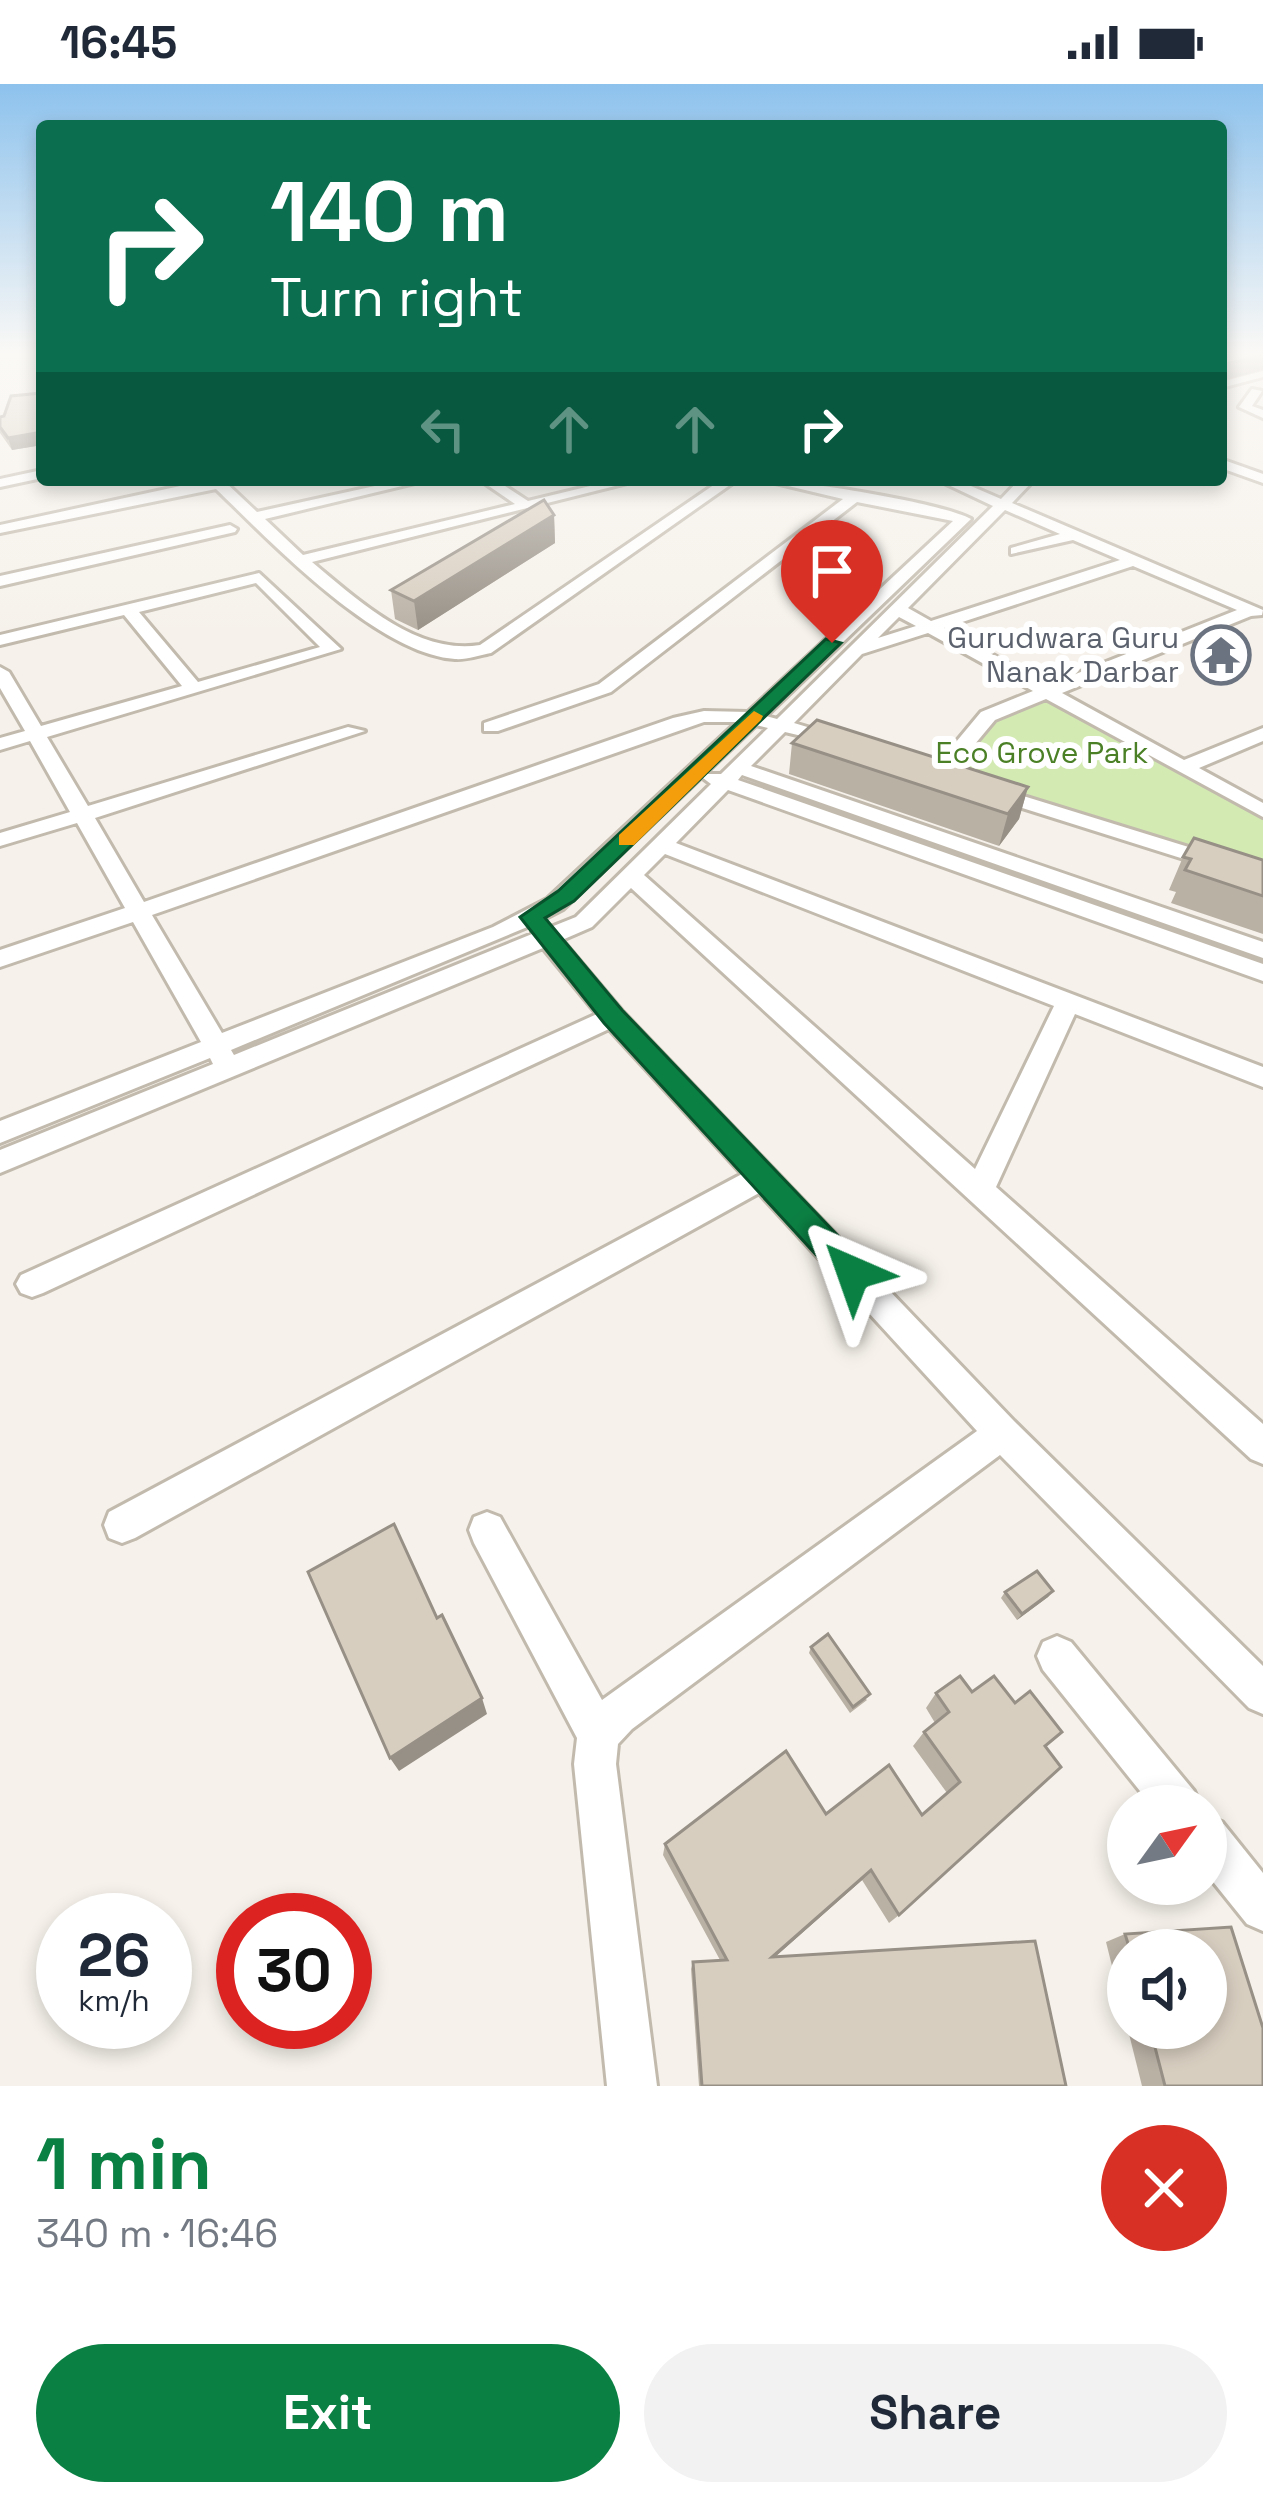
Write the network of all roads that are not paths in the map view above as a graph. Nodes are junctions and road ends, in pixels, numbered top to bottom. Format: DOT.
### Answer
graph roads {
  1 [pos="1227,466"];
  2 [pos="36,475"];
  3 [pos="1263,479"];
  4 [pos="0,483"];
  5 [pos="201,486"];
  6 [pos="221,486"];
  7 [pos="393,486"];
  8 [pos="497,486"];
  9 [pos="608,486"];
  10 [pos="721,486"];
  11 [pos="801,486"];
  12 [pos="844,486"];
  13 [pos="959,486"];
  14 [pos="1001,486"];
  15 [pos="1018,486"];
  16 [pos="827,491"];
  17 [pos="579,493"];
  18 [pos="855,496"];
  19 [pos="143,500"];
  20 [pos="994,501"];
  21 [pos="526,506"];
  22 [pos="156,513"];
  23 [pos="256,517"];
  24 [pos="964,519"];
  25 [pos="168,527"];
  26 [pos="524,527"];
  27 [pos="0,529"];
  28 [pos="230,529"];
  29 [pos="1074,535"];
  30 [pos="181,540"];
  31 [pos="1016,551"];
  32 [pos="304,559"];
  33 [pos="1135,560"];
  34 [pos="0,581"];
  35 [pos="393,608"];
  36 [pos="128,609"];
  37 [pos="897,609"];
  38 [pos="1257,612"];
  39 [pos="374,619"];
  40 [pos="931,627"];
  41 [pos="0,640"];
  42 [pos="858,650"];
  43 [pos="0,672"];
  44 [pos="195,690"];
  45 [pos="1045,692"];
  46 [pos="754,716"];
  47 [pos="782,724"];
  48 [pos="491,727"];
  49 [pos="355,730"];
  50 [pos="37,734"];
  51 [pos="1263,734"];
  52 [pos="0,744"];
  53 [pos="855,748"];
  54 [pos="705,767"];
  55 [pos="1181,768"];
  56 [pos="734,776"];
  57 [pos="1263,811"];
  58 [pos="82,814"];
  59 [pos="0,840"];
  60 [pos="664,846"];
  61 [pos="633,877"];
  62 [pos="1263,877"];
  63 [pos="137,912"];
  64 [pos="540,928"];
  65 [pos="1263,950"];
  66 [pos="0,959"];
  67 [pos="1263,973"];
  68 [pos="1067,1002"];
  69 [pos="613,1017"];
  70 [pos="222,1057"];
  71 [pos="1263,1077"];
  72 [pos="0,1132"];
  73 [pos="0,1162"];
  74 [pos="763,1177"];
  75 [pos="979,1191"];
  76 [pos="32,1284"];
  77 [pos="1002,1432"];
  78 [pos="1262,1439"];
  79 [pos="122,1525"];
  80 [pos="487,1530"];
  81 [pos="1057,1656"];
  82 [pos="1263,1694"];
  83 [pos="598,1736"];
  84 [pos="1163,1785"];
  85 [pos="1227,1864"];
  86 [pos="1263,1908"];
  87 [pos="632,2086"];
  1 -- 3 [label="street"];
  2 -- 4 [label="street"];
  5 -- 19 [label="street"];
  6 -- 23 [label="street"];
  7 -- 23 [label="street"];
  8 -- 21 [label="street"];
  9 -- 17 [label="street"];
  10 -- 39 [label="street"];
  11 -- 16 [label="street"];
  12 -- 16 [label="street"];
  13 -- 20 [label="street"];
  14 -- 20 [label="street"];
  15 -- 20 [label="street"];
  16 -- 18 [label="street"];
  17 -- 21 [label="street"];
  17 -- 26 [label="street"];
  18 -- 24 [label="street"];
  18 -- 48 [label="street"];
  19 -- 22 [label="street"];
  19 -- 27 [label="street"];
  20 -- 24 [label="street"];
  20 -- 29 [label="street"];
  20 -- 37 [label="street"];
  21 -- 32 [label="street"];
  23 -- 32 [label="street"];
  24 -- 46 [label="street"];
  25 -- 30 [label="street"];
  28 -- 30 [label="street"];
  29 -- 31 [label="street"];
  29 -- 33 [label="street"];
  30 -- 34 [label="street"];
  32 -- 39 [label="street"];
  33 -- 38 [label="street"];
  33 -- 40 [label="street"];
  35 -- 39 [label="street"];
  36 -- 41 [label="street"];
  36 -- 44 [label="street"];
  36 -- 44 [label="street"];
  37 -- 40 [label="street"];
  37 -- 42 [label="street"];
  38 -- 45 [label="street"];
  40 -- 42 [label="street"];
  40 -- 45 [label="street"];
  42 -- 47 [label="street"];
  43 -- 50 [label="street"];
  44 -- 50 [label="street"];
  45 -- 55 [label="street"];
  45 -- 62 [label="street"];
  46 -- 47 [label="street"];
  46 -- 54 [label="street"];
  46 -- 63 [label="street"];
  47 -- 53 [label="street"];
  47 -- 56 [label="street"];
  49 -- 58 [label="street"];
  50 -- 52 [label="street"];
  50 -- 58 [label="street"];
  51 -- 55 [label="street"];
  54 -- 56 [label="street"];
  54 -- 64 [label="street"];
  55 -- 57 [label="street"];
  56 -- 60 [label="street"];
  56 -- 65 [label="street"];
  56 -- 67 [label="street"];
  58 -- 59 [label="street"];
  58 -- 63 [label="street"];
  60 -- 61 [label="street"];
  60 -- 68 [label="street"];
  61 -- 64 [label="street"];
  61 -- 75 [label="street"];
  63 -- 66 [label="street"];
  63 -- 70 [label="street"];
  64 -- 69 [label="street"];
  64 -- 70 [label="street"];
  68 -- 71 [label="street"];
  68 -- 75 [label="street"];
  69 -- 74 [label="street"];
  69 -- 76 [label="street"];
  70 -- 72 [label="street"];
  70 -- 73 [label="street"];
  74 -- 77 [label="street"];
  74 -- 79 [label="street"];
  75 -- 78 [label="street"];
  77 -- 82 [label="street"];
  77 -- 83 [label="street"];
  80 -- 83 [label="street"];
  81 -- 84 [label="street"];
  83 -- 87 [label="street"];
  85 -- 86 [label="street"];
}
